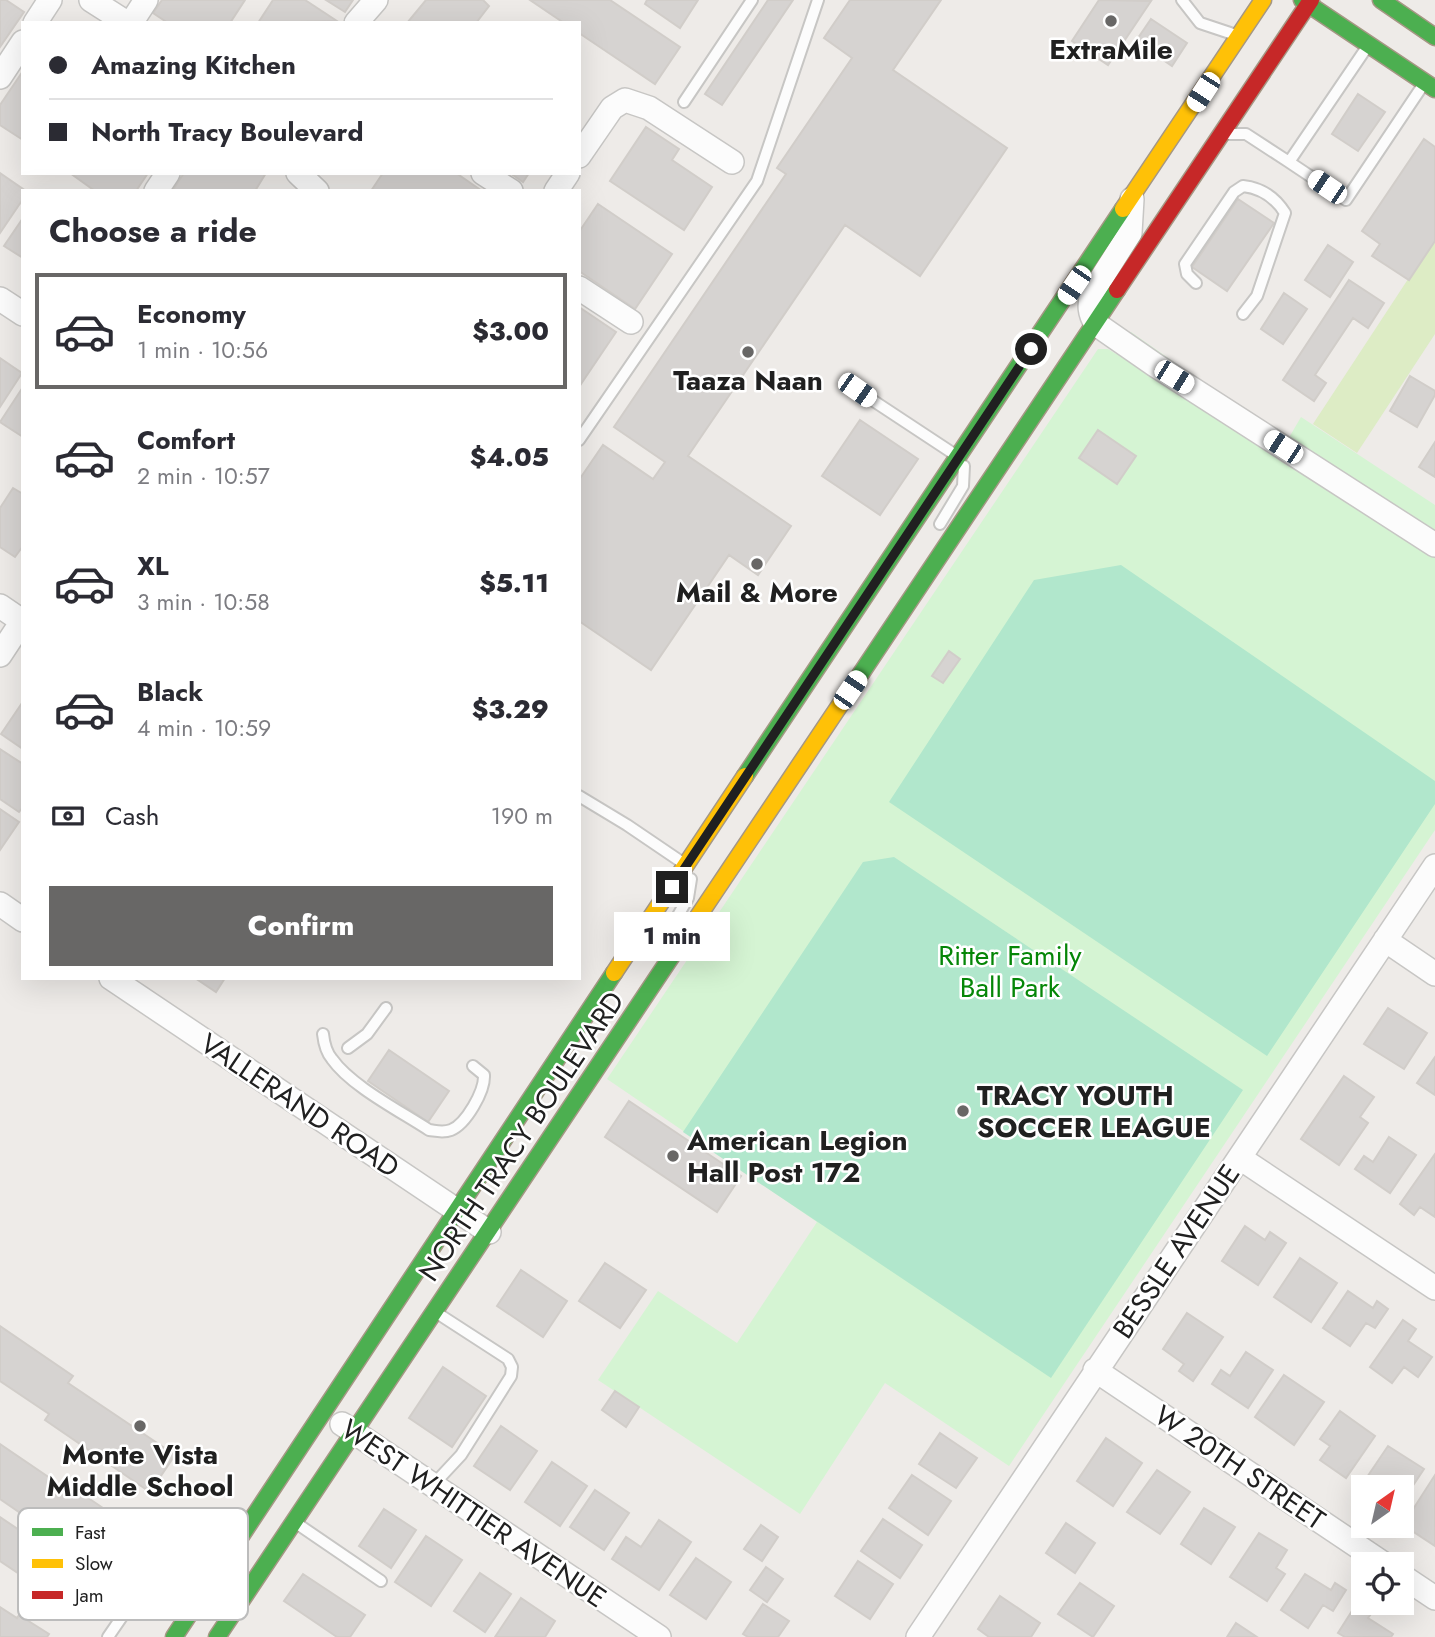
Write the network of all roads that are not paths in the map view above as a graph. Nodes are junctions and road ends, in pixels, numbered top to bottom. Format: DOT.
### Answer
graph roads {
  1 [pos="50,0"];
  2 [pos="91,0"];
  3 [pos="146,0"];
  4 [pos="376,0"];
  5 [pos="752,0"];
  6 [pos="818,0"];
  7 [pos="1182,0"];
  8 [pos="1263,0"];
  9 [pos="1381,0"];
  10 [pos="1307,1"];
  11 [pos="36,21"];
  12 [pos="126,21"];
  13 [pos="130,21"];
  14 [pos="358,21"];
  15 [pos="1239,36"];
  16 [pos="1435,37"];
  17 [pos="21,45"];
  18 [pos="1369,45"];
  19 [pos="0,77"];
  20 [pos="1430,86"];
  21 [pos="684,102"];
  22 [pos="1222,134"];
  23 [pos="581,153"];
  24 [pos="732,162"];
  25 [pos="1289,162"];
  26 [pos="300,175"];
  27 [pos="486,175"];
  28 [pos="315,189"];
  29 [pos="507,189"];
  30 [pos="1132,198"];
  31 [pos="1196,283"];
  32 [pos="581,289"];
  33 [pos="0,299"];
  34 [pos="21,313"];
  35 [pos="1243,314"];
  36 [pos="631,322"];
  37 [pos="1096,324"];
  38 [pos="857,390"];
  39 [pos="581,437"];
  40 [pos="958,457"];
  41 [pos="934,532"];
  42 [pos="1435,545"];
  43 [pos="895,600"];
  44 [pos="0,606"];
  45 [pos="21,620"];
  46 [pos="21,622"];
  47 [pos="880,645"];
  48 [pos="0,654"];
  49 [pos="581,797"];
  50 [pos="686,865"];
  51 [pos="1435,866"];
  52 [pos="0,904"];
  53 [pos="21,919"];
  54 [pos="667,932"];
  55 [pos="1385,940"];
  56 [pos="1435,974"];
  57 [pos="114,980"];
  58 [pos="386,1008"];
  59 [pos="323,1034"];
  60 [pos="604,1039"];
  61 [pos="348,1048"];
  62 [pos="474,1066"];
  63 [pos="596,1072"];
  64 [pos="1240,1157"];
  65 [pos="457,1210"];
  66 [pos="489,1232"];
  67 [pos="1435,1288"];
  68 [pos="435,1311"];
  69 [pos="1096,1370"];
  70 [pos="324,1412"];
  71 [pos="354,1432"];
  72 [pos="433,1485"];
  73 [pos="294,1521"];
  74 [pos="248,1527"];
  75 [pos="1366,1552"];
  76 [pos="381,1581"];
  77 [pos="1414,1584"];
  78 [pos="248,1590"];
  79 [pos="1435,1598"];
  80 [pos="120,1620"];
  81 [pos="185,1620"];
  82 [pos="228,1620"];
  83 [pos="108,1637"];
  84 [pos="174,1637"];
  85 [pos="217,1637"];
  86 [pos="659,1637"];
  87 [pos="918,1637"];
  1 -- 11 [label="street"];
  2 -- 12 [label="street"];
  3 -- 13 [label="street"];
  4 -- 14 [label="street"];
  5 -- 21 [label="lane"];
  6 -- 39 [label="lane"];
  7 -- 15 [label="lane"];
  8 -- 15 [label="main road, NORTH TRACY BOULEVARD"];
  9 -- 16 [label="main road"];
  10 -- 18 [label="main road"];
  10 -- 22 [label="main road, NORTH TRACY BOULEVARD"];
  15 -- 30 [label="main road, NORTH TRACY BOULEVARD"];
  17 -- 19 [label="street"];
  18 -- 20 [label="main road"];
  18 -- 25 [label="lane"];
  20 -- 25 [label="lane"];
  22 -- 25 [label="lane"];
  22 -- 37 [label="main road, NORTH TRACY BOULEVARD"];
  23 -- 24 [label="street"];
  26 -- 28 [label="street"];
  27 -- 29 [label="street"];
  30 -- 37 [label="street"];
  30 -- 40 [label="main road, NORTH TRACY BOULEVARD"];
  31 -- 35 [label="lane"];
  32 -- 36 [label="street"];
  33 -- 34 [label="street"];
  37 -- 42 [label="street"];
  37 -- 47 [label="main road, NORTH TRACY BOULEVARD"];
  38 -- 40 [label="lane"];
  40 -- 41 [label="lane"];
  40 -- 50 [label="main road, NORTH TRACY BOULEVARD"];
  43 -- 47 [label="lane"];
  44 -- 45 [label="street"];
  46 -- 48 [label="street"];
  47 -- 63 [label="main road, NORTH TRACY BOULEVARD"];
  49 -- 50 [label="lane"];
  50 -- 54 [label="lane"];
  50 -- 65 [label="main road, NORTH TRACY BOULEVARD"];
  51 -- 55 [label="street, BESSLE AVENUE"];
  52 -- 53 [label="street"];
  55 -- 56 [label="street"];
  55 -- 64 [label="street, BESSLE AVENUE"];
  57 -- 65 [label="street, VALLERAND ROAD"];
  58 -- 61 [label="lane"];
  59 -- 62 [label="lane"];
  60 -- 63 [label="lane"];
  63 -- 66 [label="main road, NORTH TRACY BOULEVARD"];
  64 -- 67 [label="street"];
  64 -- 69 [label="street, BESSLE AVENUE"];
  65 -- 66 [label="street, VALLERAND ROAD"];
  65 -- 70 [label="main road, NORTH TRACY BOULEVARD"];
  66 -- 68 [label="main road, NORTH TRACY BOULEVARD"];
  68 -- 71 [label="main road, NORTH TRACY BOULEVARD"];
  68 -- 72 [label="lane"];
  69 -- 75 [label="street, W 20TH STREET"];
  69 -- 87 [label="street, BESSLE AVENUE"];
  70 -- 71 [label="street, WEST WHITTIER AVENUE"];
  70 -- 74 [label="main road, NORTH TRACY BOULEVARD"];
  71 -- 72 [label="street, WEST WHITTIER AVENUE"];
  71 -- 73 [label="main road, NORTH TRACY BOULEVARD"];
  72 -- 86 [label="street, WEST WHITTIER AVENUE"];
  73 -- 76 [label="lane"];
  73 -- 78 [label="main road, NORTH TRACY BOULEVARD"];
  77 -- 79 [label="street"];
  80 -- 83 [label="lane"];
  81 -- 84 [label="main road, NORTH TRACY BOULEVARD"];
  82 -- 85 [label="main road, NORTH TRACY BOULEVARD"];
}
